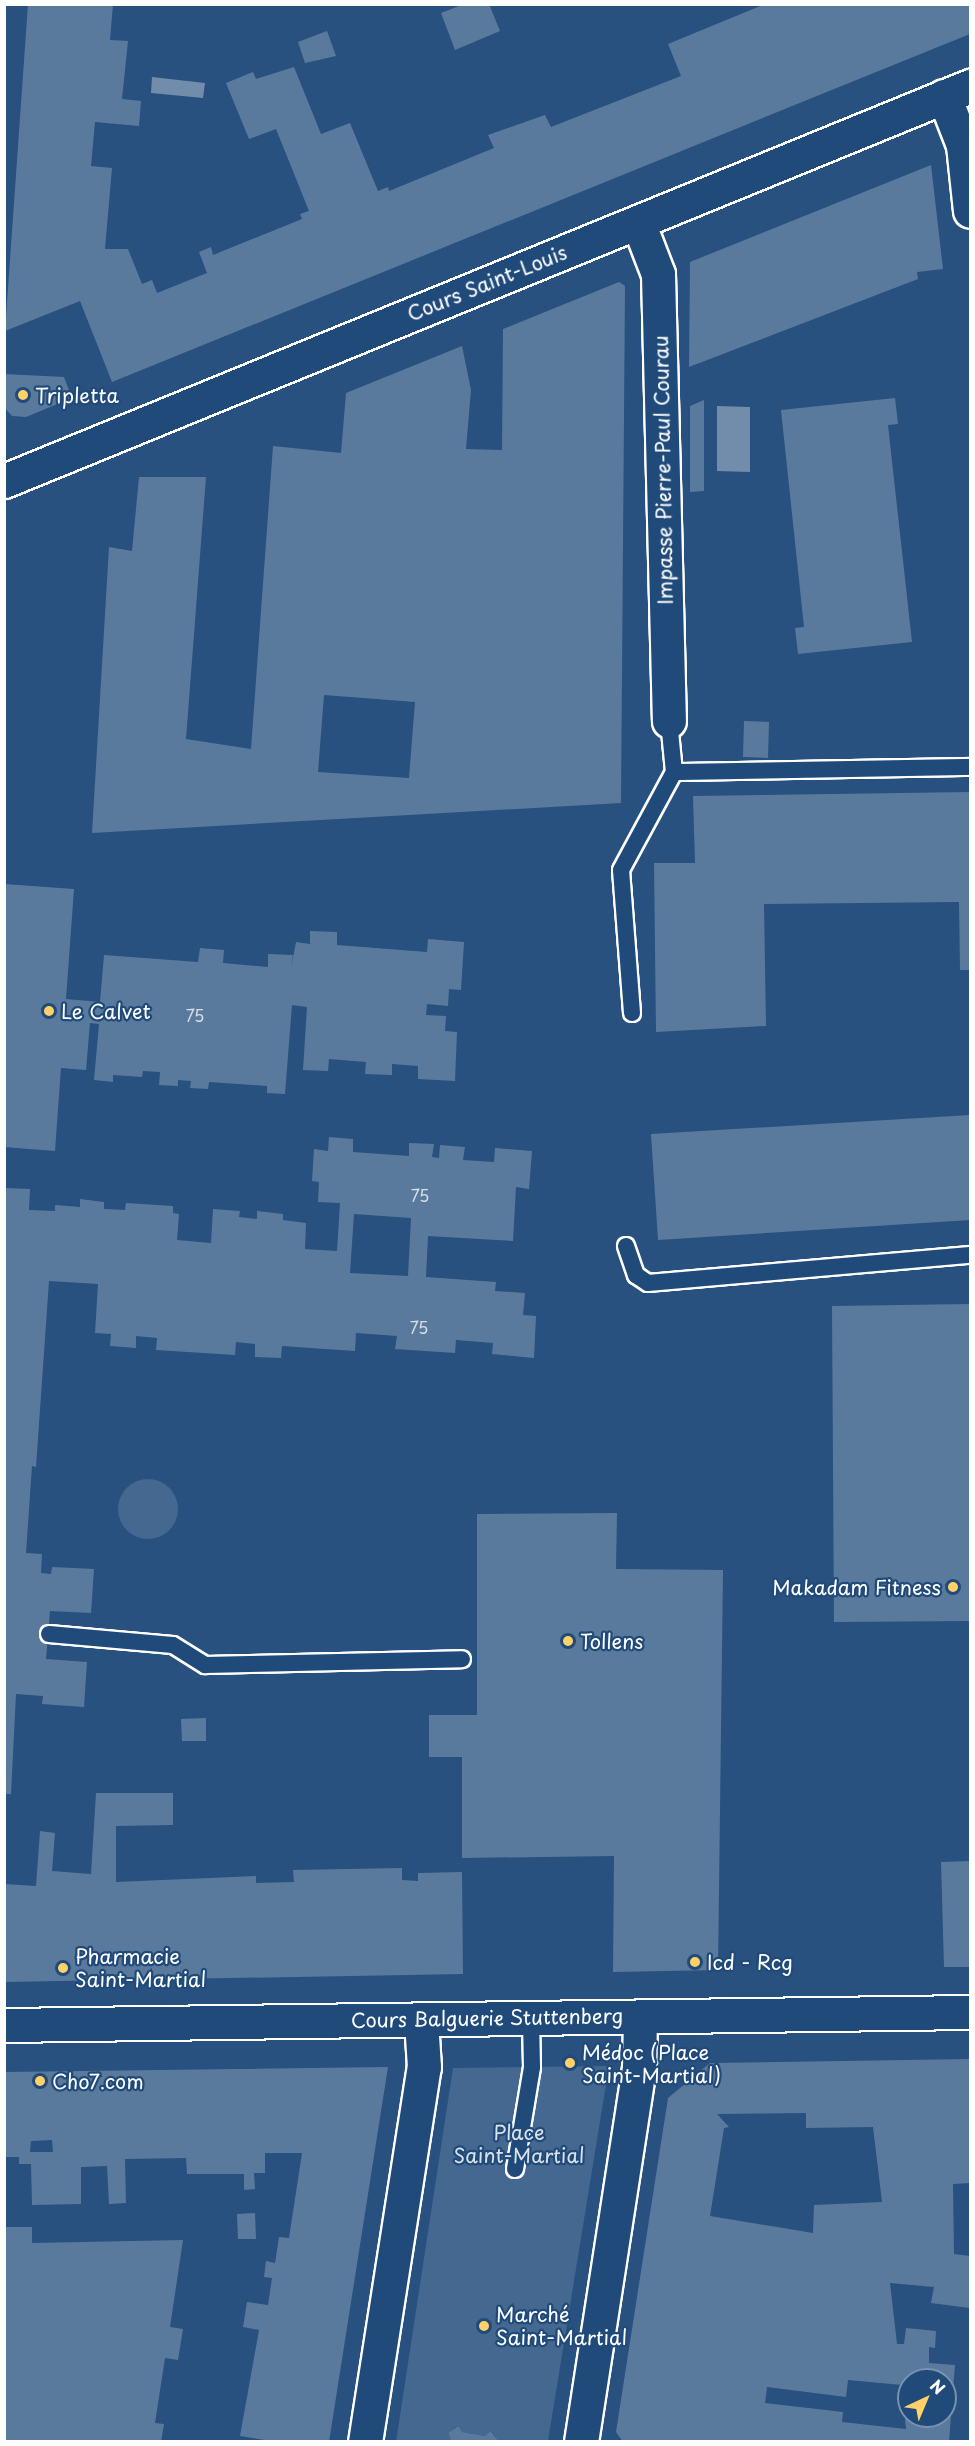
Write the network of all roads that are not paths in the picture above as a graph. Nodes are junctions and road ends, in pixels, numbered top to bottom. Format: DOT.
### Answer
graph roads {
  1 [pos="957,91"];
  2 [pos="970,212"];
  3 [pos="638,222"];
  4 [pos="4,481"];
  5 [pos="669,721"];
  6 [pos="970,767"];
  7 [pos="674,772"];
  8 [pos="632,1013"];
  9 [pos="626,1246"];
  10 [pos="970,1255"];
  11 [pos="49,1634"];
  12 [pos="462,1659"];
  13 [pos="970,2012"];
  14 [pos="640,2016"];
  15 [pos="531,2018"];
  16 [pos="421,2020"];
  17 [pos="4,2025"];
  18 [pos="515,2169"];
  19 [pos="365,2442"];
  20 [pos="581,2442"];
  1 -- 2 [label="main road"];
  1 -- 3 [label="main road, Cours Saint-Louis"];
  3 -- 4 [label="main road, Cours Saint-Louis"];
  3 -- 5 [label="main road, Impasse Pierre-Paul Courau"];
  5 -- 7 [label="lane"];
  6 -- 7 [label="lane"];
  7 -- 8 [label="lane"];
  9 -- 10 [label="lane"];
  11 -- 12 [label="lane"];
  13 -- 14 [label="main road, Cours Balguerie Stuttenberg"];
  14 -- 15 [label="main road, Cours Balguerie Stuttenberg"];
  14 -- 20 [label="main road"];
  15 -- 16 [label="main road, Cours Balguerie Stuttenberg"];
  15 -- 18 [label="lane"];
  16 -- 17 [label="main road, Cours Balguerie Stuttenberg"];
  16 -- 19 [label="main road"];
}
